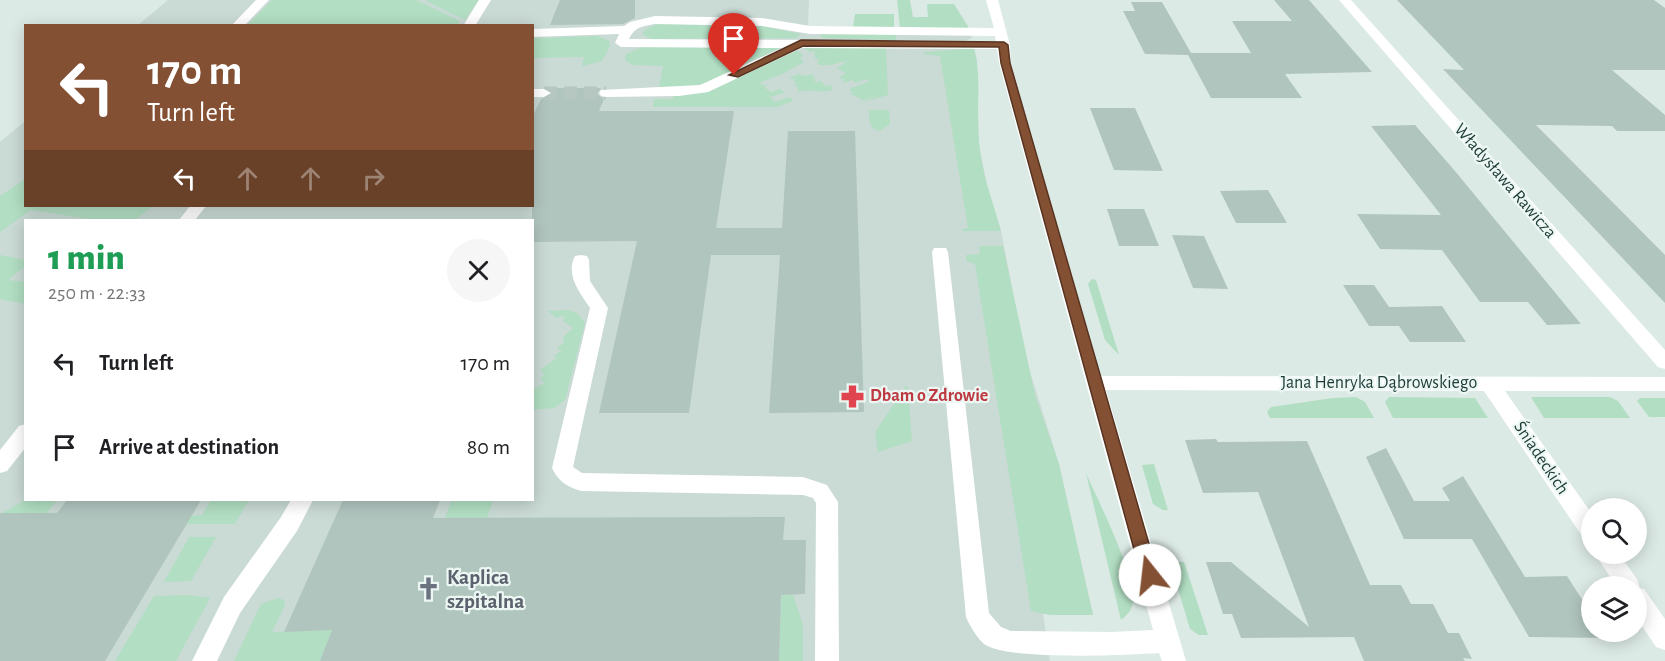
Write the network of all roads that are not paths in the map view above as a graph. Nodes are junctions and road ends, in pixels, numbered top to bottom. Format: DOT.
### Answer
graph roads {
  1 [pos="263,0"];
  2 [pos="485,0"];
  3 [pos="992,0"];
  4 [pos="1345,0"];
  5 [pos="239,24"];
  6 [pos="470,24"];
  7 [pos="627,30"];
  8 [pos="534,33"];
  9 [pos="1003,38"];
  10 [pos="801,43"];
  11 [pos="606,93"];
  12 [pos="197,207"];
  13 [pos="188,219"];
  14 [pos="940,252"];
  15 [pos="581,260"];
  16 [pos="1665,362"];
  17 [pos="1094,383"];
  18 [pos="1490,384"];
  19 [pos="1665,384"];
  20 [pos="24,435"];
  21 [pos="0,465"];
  22 [pos="301,501"];
  23 [pos="1581,516"];
  24 [pos="1647,613"];
  25 [pos="1665,639"];
  26 [pos="1171,651"];
  27 [pos="204,661"];
  28 [pos="827,661"];
  1 -- 5 [label="street"];
  2 -- 6 [label="street"];
  3 -- 9 [label="street"];
  4 -- 16 [label="street, Władysława Rawicza"];
  7 -- 8 [label="street"];
  7 -- 9 [label="street"];
  7 -- 10 [label="street"];
  9 -- 10 [label="street"];
  9 -- 17 [label="street"];
  10 -- 11 [label="street"];
  12 -- 13 [label="street"];
  14 -- 26 [label="street"];
  15 -- 28 [label="street"];
  17 -- 18 [label="street, Jana Henryka Dąbrowskiego"];
  17 -- 26 [label="street"];
  18 -- 19 [label="street, Jana Henryka Dąbrowskiego"];
  18 -- 23 [label="street, Śniadeckich"];
  20 -- 21 [label="street"];
  22 -- 27 [label="street"];
  24 -- 25 [label="street"];
}
